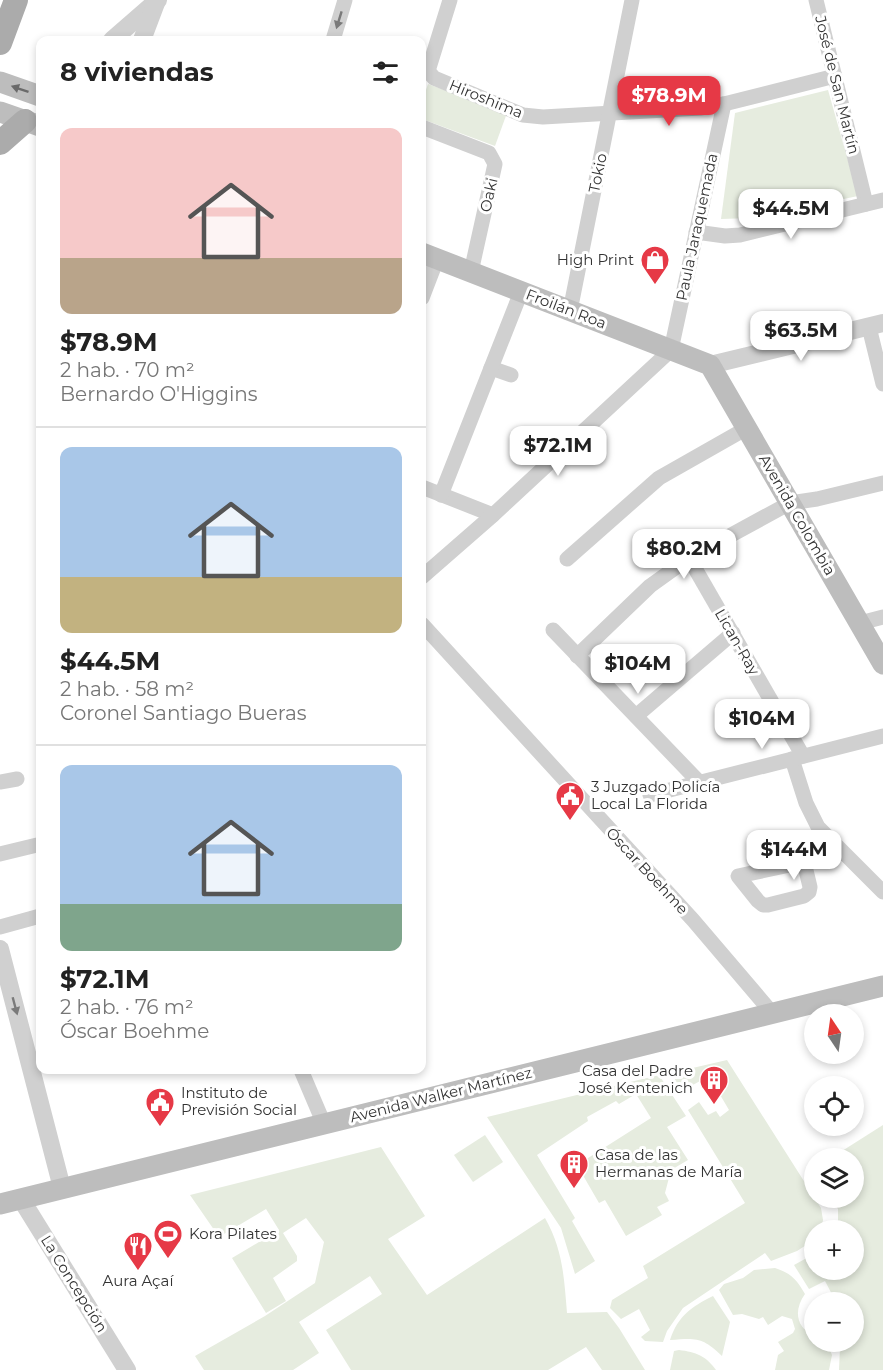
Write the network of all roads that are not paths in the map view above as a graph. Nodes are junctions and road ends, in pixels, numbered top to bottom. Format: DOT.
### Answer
graph roads {
  1 [pos="16,0"];
  2 [pos="345,0"];
  3 [pos="450,0"];
  4 [pos="632,0"];
  5 [pos="816,0"];
  6 [pos="158,1"];
  7 [pos="117,36"];
  8 [pos="144,36"];
  9 [pos="334,36"];
  10 [pos="0,43"];
  11 [pos="835,76"];
  12 [pos="0,82"];
  13 [pos="36,95"];
  14 [pos="724,104"];
  15 [pos="0,112"];
  16 [pos="611,114"];
  17 [pos="33,124"];
  18 [pos="426,129"];
  19 [pos="0,143"];
  20 [pos="883,200"];
  21 [pos="866,204"];
  22 [pos="696,232"];
  23 [pos="429,256"];
  24 [pos="471,272"];
  25 [pos="426,274"];
  26 [pos="521,292"];
  27 [pos="570,311"];
  28 [pos="876,325"];
  29 [pos="671,350"];
  30 [pos="710,365"];
  31 [pos="491,368"];
  32 [pos="511,375"];
  33 [pos="883,384"];
  34 [pos="747,428"];
  35 [pos="883,483"];
  36 [pos="426,489"];
  37 [pos="441,495"];
  38 [pos="790,503"];
  39 [pos="492,514"];
  40 [pos="689,558"];
  41 [pos="567,559"];
  42 [pos="426,573"];
  43 [pos="883,617"];
  44 [pos="860,623"];
  45 [pos="426,628"];
  46 [pos="553,630"];
  47 [pos="733,633"];
  48 [pos="577,656"];
  49 [pos="883,664"];
  50 [pos="636,716"];
  51 [pos="883,736"];
  52 [pos="798,758"];
  53 [pos="17,779"];
  54 [pos="0,783"];
  55 [pos="700,783"];
  56 [pos="650,795"];
  57 [pos="36,845"];
  58 [pos="842,852"];
  59 [pos="0,854"];
  60 [pos="804,862"];
  61 [pos="883,892"];
  62 [pos="36,917"];
  63 [pos="0,927"];
  64 [pos="0,949"];
  65 [pos="883,986"];
  66 [pos="773,1014"];
  67 [pos="303,1074"];
  68 [pos="324,1124"];
  69 [pos="62,1188"];
  70 [pos="21,1198"];
  71 [pos="0,1204"];
  72 [pos="128,1370"];
  1 -- 10 [label="main road"];
  2 -- 9 [label="street, one-way"];
  3 -- 16 [label="street, Hiroshima"];
  4 -- 16 [label="street, Tokio"];
  5 -- 11 [label="street, José de San Martín"];
  6 -- 7 [label="street"];
  6 -- 8 [label="street"];
  11 -- 14 [label="street, Hiroshima"];
  11 -- 21 [label="street, José de San Martín"];
  13 -- 12 [label="main road, one-way"];
  14 -- 16 [label="street, Hiroshima"];
  14 -- 22 [label="street, Paula Jaraquemada"];
  15 -- 17 [label="main road"];
  16 -- 27 [label="street, Tokio"];
  17 -- 19 [label="main road"];
  18 -- 24 [label="street, Oaki"];
  20 -- 21 [label="street"];
  21 -- 22 [label="street"];
  22 -- 29 [label="street, Paula Jaraquemada"];
  23 -- 24 [label="main road, Froilán Roa"];
  23 -- 25 [label="street"];
  24 -- 26 [label="main road, Froilán Roa"];
  26 -- 27 [label="main road, Froilán Roa"];
  26 -- 31 [label="street"];
  27 -- 29 [label="main road, Froilán Roa"];
  28 -- 30 [label="street"];
  28 -- 33 [label="street"];
  29 -- 30 [label="main road, Froilán Roa"];
  29 -- 39 [label="street"];
  30 -- 34 [label="main road, Avenida Colombia"];
  31 -- 32 [label="street"];
  31 -- 37 [label="street"];
  34 -- 38 [label="main road, Avenida Colombia"];
  34 -- 41 [label="street"];
  35 -- 38 [label="street"];
  36 -- 37 [label="street"];
  37 -- 39 [label="street"];
  38 -- 40 [label="street"];
  38 -- 44 [label="main road, Avenida Colombia"];
  39 -- 42 [label="street"];
  40 -- 47 [label="street, Lican-Ray"];
  40 -- 48 [label="street"];
  43 -- 44 [label="street"];
  44 -- 49 [label="main road, Avenida Colombia"];
  45 -- 66 [label="street, Óscar Boehme"];
  46 -- 48 [label="street"];
  47 -- 50 [label="street"];
  47 -- 52 [label="street, Lican-Ray"];
  48 -- 50 [label="street"];
  50 -- 55 [label="street"];
  51 -- 52 [label="street"];
  52 -- 55 [label="street"];
  52 -- 58 [label="street, Lican-Ray"];
  53 -- 54 [label="street"];
  55 -- 56 [label="street"];
  57 -- 59 [label="street"];
  58 -- 60 [label="street"];
  58 -- 61 [label="street, Lican-Ray"];
  62 -- 63 [label="street"];
  64 -- 69 [label="street, one-way"];
  65 -- 66 [label="main road, Avenida Walker Martínez"];
  66 -- 68 [label="main road, Avenida Walker Martínez"];
  67 -- 68 [label="street"];
  68 -- 69 [label="main road, Avenida Walker Martínez"];
  69 -- 70 [label="main road, Avenida Walker Martínez"];
  70 -- 71 [label="main road, Avenida Walker Martínez"];
  70 -- 72 [label="street, La Concepción"];
}
